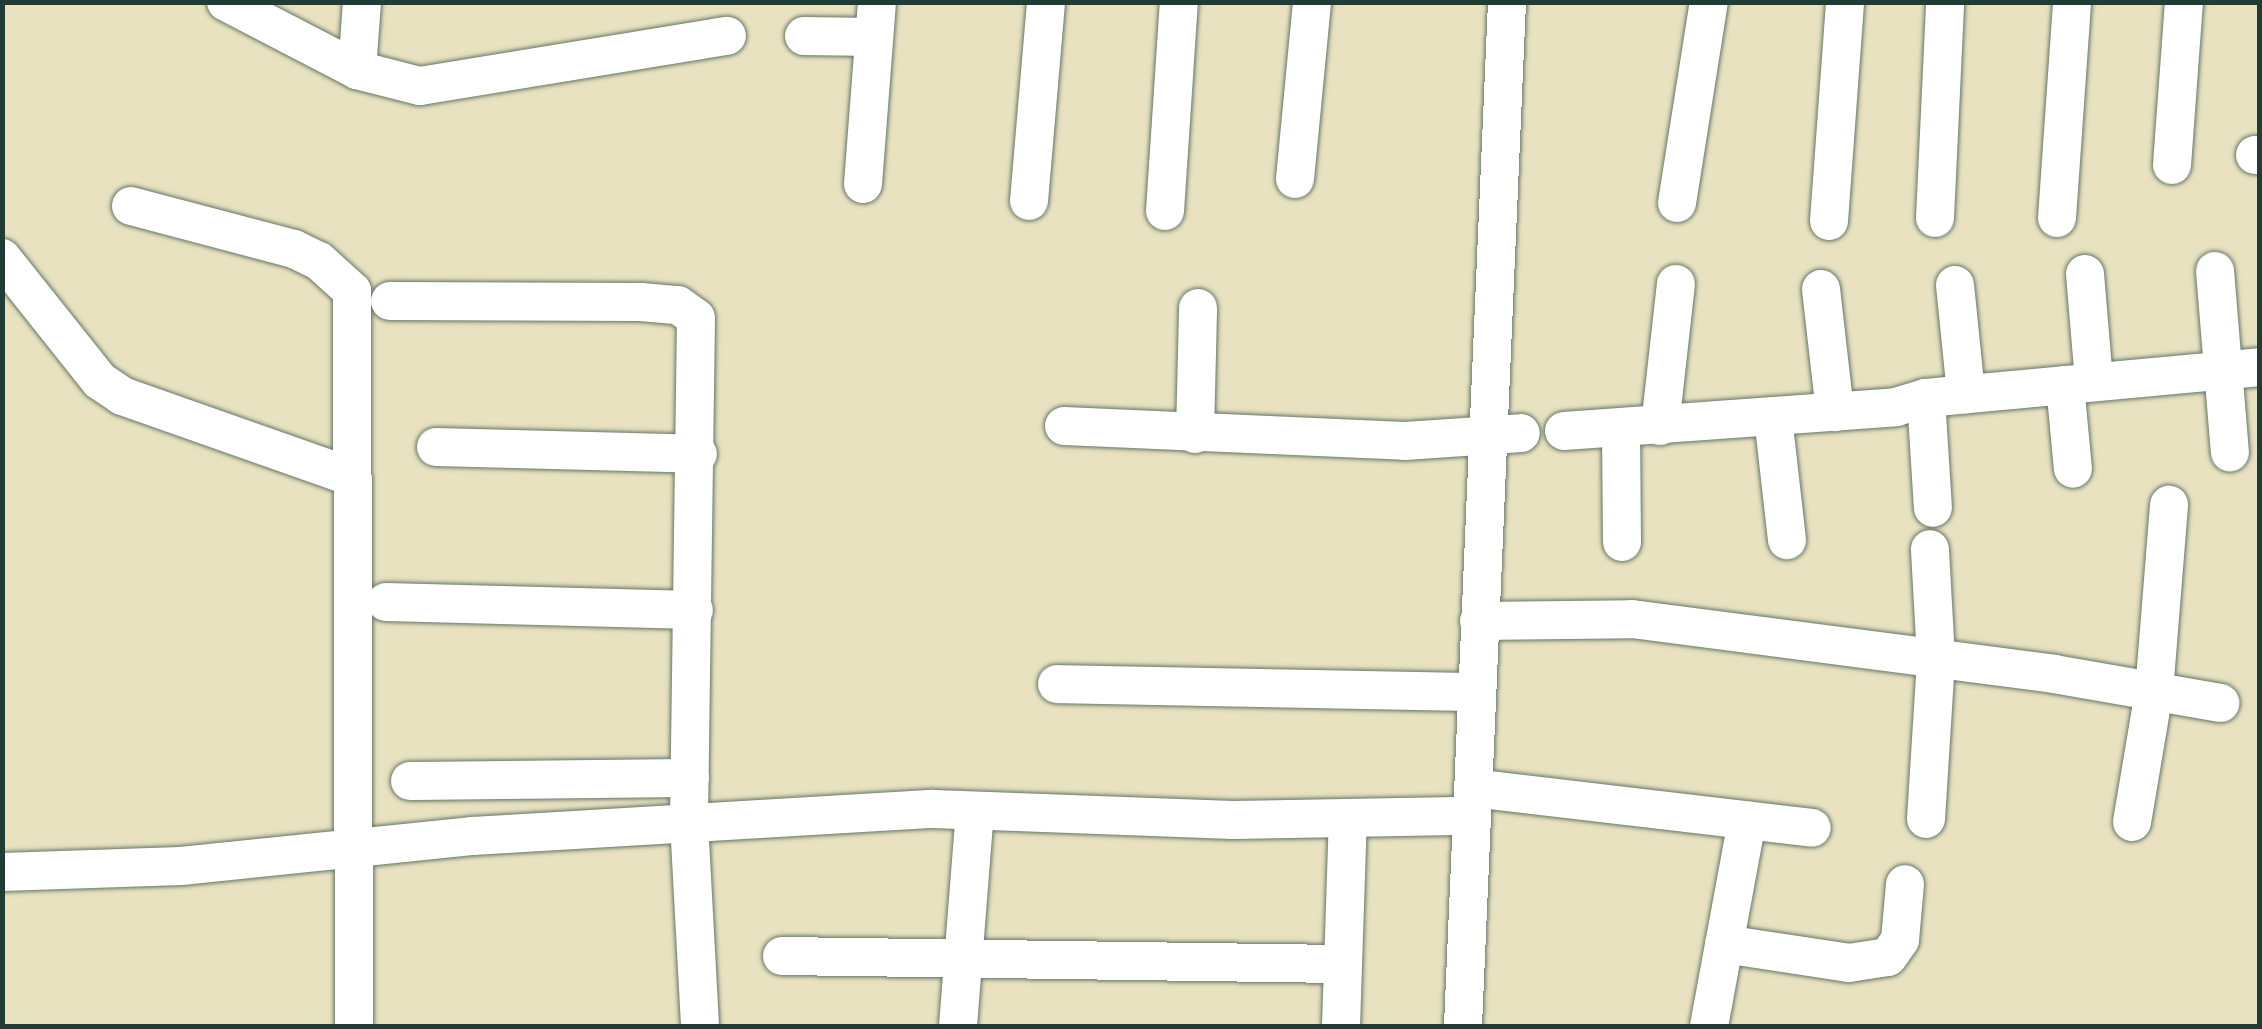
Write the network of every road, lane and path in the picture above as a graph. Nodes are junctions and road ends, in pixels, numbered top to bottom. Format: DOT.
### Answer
graph roads {
  1 [pos="226,2"];
  2 [pos="362,2"];
  3 [pos="1046,2"];
  4 [pos="1179,2"];
  5 [pos="1312,2"];
  6 [pos="1507,2"];
  7 [pos="1709,2"];
  8 [pos="1845,2"];
  9 [pos="1945,2"];
  10 [pos="2072,2"];
  11 [pos="2184,2"];
  12 [pos="875,20"];
  13 [pos="727,36"];
  14 [pos="804,36"];
  15 [pos="357,70"];
  16 [pos="2172,166"];
  17 [pos="1295,178"];
  18 [pos="862,184"];
  19 [pos="1029,202"];
  20 [pos="1677,203"];
  21 [pos="130,206"];
  22 [pos="1165,211"];
  23 [pos="1935,218"];
  24 [pos="2057,218"];
  25 [pos="1830,222"];
  26 [pos="2,258"];
  27 [pos="2215,271"];
  28 [pos="2084,274"];
  29 [pos="1676,284"];
  30 [pos="1955,285"];
  31 [pos="1821,289"];
  32 [pos="390,301"];
  33 [pos="1198,308"];
  34 [pos="2241,368"];
  35 [pos="2079,384"];
  36 [pos="1966,394"];
  37 [pos="1926,398"];
  38 [pos="1835,412"];
  39 [pos="1773,416"];
  40 [pos="1064,426"];
  41 [pos="1660,426"];
  42 [pos="1621,428"];
  43 [pos="1564,431"];
  44 [pos="1195,434"];
  45 [pos="1504,434"];
  46 [pos="436,447"];
  47 [pos="2230,452"];
  48 [pos="698,454"];
  49 [pos="2073,469"];
  50 [pos="352,477"];
  51 [pos="2169,505"];
  52 [pos="1934,508"];
  53 [pos="1787,540"];
  54 [pos="1622,542"];
  55 [pos="1930,548"];
  56 [pos="386,602"];
  57 [pos="694,610"];
  58 [pos="1480,621"];
  59 [pos="1936,658"];
  60 [pos="1057,684"];
  61 [pos="1476,692"];
  62 [pos="2154,692"];
  63 [pos="2221,703"];
  64 [pos="690,778"];
  65 [pos="410,781"];
  66 [pos="1472,802"];
  67 [pos="976,812"];
  68 [pos="1348,818"];
  69 [pos="1926,818"];
  70 [pos="1747,820"];
  71 [pos="689,822"];
  72 [pos="2132,822"];
  73 [pos="1812,828"];
  74 [pos="352,848"];
  75 [pos="2,872"];
  76 [pos="1905,884"];
  77 [pos="1724,944"];
  78 [pos="782,956"];
  79 [pos="963,960"];
  80 [pos="1342,964"];
  81 [pos="354,1026"];
  82 [pos="700,1026"];
  83 [pos="958,1026"];
  84 [pos="1340,1026"];
  85 [pos="1463,1026"];
  86 [pos="1709,1026"];
  1 -- 15 [label="street"];
  2 -- 15 [label="street"];
  3 -- 19 [label="street"];
  4 -- 22 [label="street"];
  5 -- 17 [label="street"];
  6 -- 45 [label="street"];
  7 -- 20 [label="street"];
  8 -- 25 [label="street"];
  9 -- 23 [label="street"];
  10 -- 24 [label="street"];
  11 -- 16 [label="street"];
  12 -- 14 [label="street"];
  12 -- 18 [label="street"];
  13 -- 15 [label="street"];
  21 -- 50 [label="street"];
  26 -- 50 [label="street"];
  27 -- 34 [label="street"];
  28 -- 35 [label="street"];
  29 -- 41 [label="street"];
  30 -- 36 [label="street"];
  31 -- 38 [label="street"];
  32 -- 48 [label="street"];
  33 -- 44 [label="street"];
  34 -- 35 [label="street"];
  34 -- 47 [label="street"];
  35 -- 36 [label="street"];
  35 -- 49 [label="street"];
  36 -- 37 [label="street"];
  37 -- 38 [label="street"];
  37 -- 52 [label="street"];
  38 -- 39 [label="street"];
  39 -- 41 [label="street"];
  39 -- 53 [label="street"];
  40 -- 44 [label="street"];
  41 -- 42 [label="street"];
  42 -- 43 [label="street"];
  42 -- 54 [label="street"];
  44 -- 45 [label="street"];
  45 -- 58 [label="street"];
  46 -- 48 [label="street"];
  48 -- 57 [label="street"];
  50 -- 74 [label="street"];
  51 -- 62 [label="street"];
  55 -- 59 [label="street"];
  56 -- 57 [label="street"];
  57 -- 64 [label="street"];
  58 -- 59 [label="street"];
  58 -- 61 [label="street"];
  59 -- 62 [label="street"];
  59 -- 69 [label="street"];
  60 -- 61 [label="street"];
  61 -- 66 [label="street"];
  62 -- 63 [label="street"];
  62 -- 72 [label="street"];
  64 -- 65 [label="street"];
  64 -- 71 [label="street"];
  66 -- 68 [label="street"];
  66 -- 70 [label="street"];
  66 -- 85 [label="street"];
  67 -- 68 [label="street"];
  67 -- 71 [label="street"];
  67 -- 79 [label="street"];
  68 -- 80 [label="street"];
  70 -- 73 [label="street"];
  70 -- 77 [label="street"];
  71 -- 74 [label="street"];
  71 -- 82 [label="street"];
  74 -- 75 [label="street"];
  74 -- 81 [label="street"];
  76 -- 77 [label="street"];
  77 -- 86 [label="street"];
  78 -- 79 [label="street"];
  79 -- 80 [label="street"];
  79 -- 83 [label="street"];
  80 -- 84 [label="street"];
}
